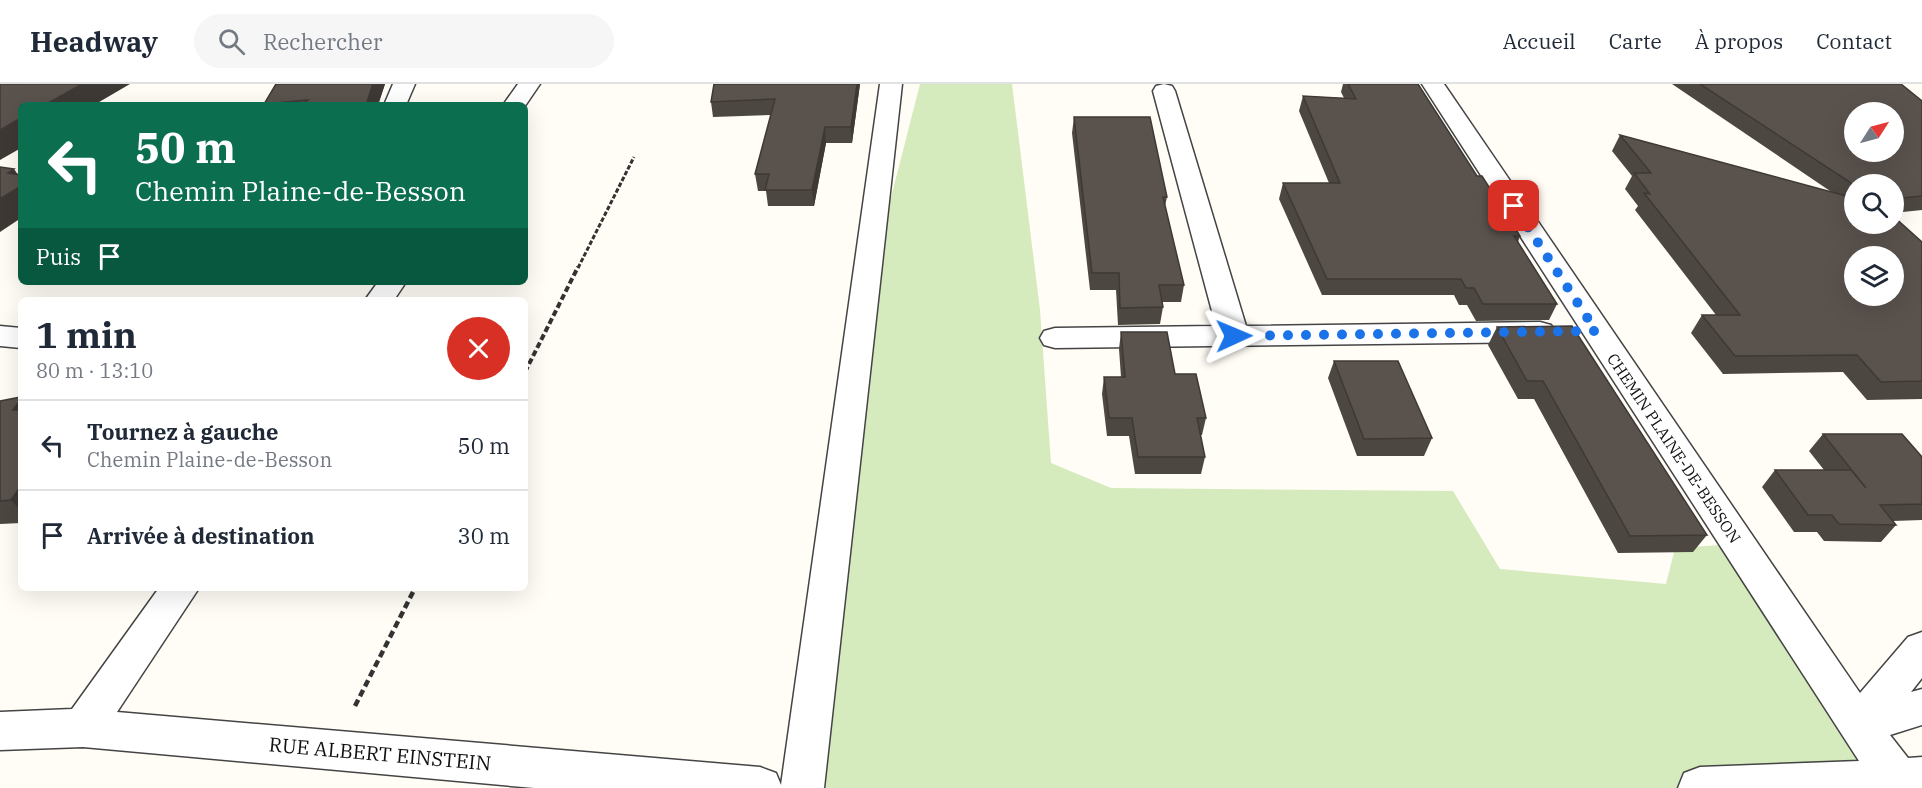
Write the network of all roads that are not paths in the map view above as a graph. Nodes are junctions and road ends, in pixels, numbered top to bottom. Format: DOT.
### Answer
graph roads {
  1 [pos="404,84"];
  2 [pos="529,84"];
  3 [pos="891,84"];
  4 [pos="1433,84"];
  5 [pos="1164,91"];
  6 [pos="396,102"];
  7 [pos="516,102"];
  8 [pos="1596,331"];
  9 [pos="0,336"];
  10 [pos="1234,336"];
  11 [pos="18,338"];
  12 [pos="1055,338"];
  13 [pos="178,591"];
  14 [pos="1922,650"];
  15 [pos="1922,707"];
  16 [pos="1858,726"];
  17 [pos="83,728"];
  18 [pos="0,730"];
  19 [pos="1910,779"];
  20 [pos="760,788"];
  21 [pos="802,788"];
  22 [pos="1700,788"];
  1 -- 6 [label="street"];
  2 -- 7 [label="street"];
  3 -- 21 [label="street"];
  4 -- 8 [label="street, CHEMIN PLAINE-DE-BESSON"];
  5 -- 10 [label="street"];
  8 -- 10 [label="street"];
  8 -- 16 [label="street, CHEMIN PLAINE-DE-BESSON"];
  9 -- 11 [label="street"];
  10 -- 12 [label="street"];
  13 -- 17 [label="street"];
  14 -- 16 [label="street"];
  15 -- 16 [label="street"];
  16 -- 19 [label="street, CHEMIN PLAINE-DE-BESSON"];
  17 -- 18 [label="street, RUE ALBERT EINSTEIN"];
  17 -- 20 [label="street, RUE ALBERT EINSTEIN"];
  19 -- 22 [label="street"];
}
